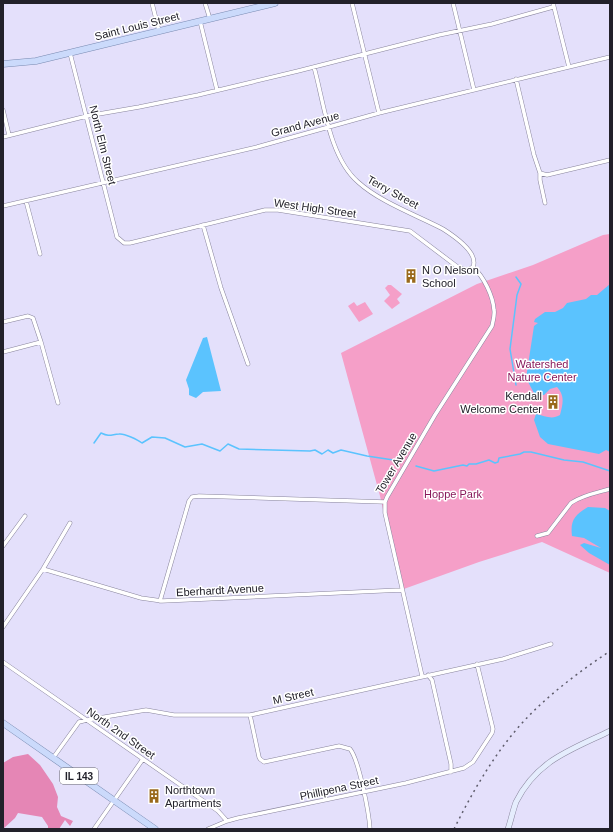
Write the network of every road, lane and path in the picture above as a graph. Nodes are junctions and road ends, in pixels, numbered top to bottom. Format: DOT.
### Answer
graph roads {
  1 [pos="152,3"];
  2 [pos="205,3"];
  3 [pos="275,3"];
  4 [pos="352,3"];
  5 [pos="453,3"];
  6 [pos="553,5"];
  7 [pos="210,19"];
  8 [pos="200,21"];
  9 [pos="460,30"];
  10 [pos="159,31"];
  11 [pos="70,53"];
  12 [pos="365,53"];
  13 [pos="610,57"];
  14 [pos="3,64"];
  15 [pos="569,66"];
  16 [pos="314,67"];
  17 [pos="516,79"];
  18 [pos="217,90"];
  19 [pos="474,90"];
  20 [pos="3,110"];
  21 [pos="379,113"];
  22 [pos="87,116"];
  23 [pos="329,127"];
  24 [pos="10,135"];
  25 [pos="3,137"];
  26 [pos="610,160"];
  27 [pos="540,173"];
  28 [pos="103,183"];
  29 [pos="26,201"];
  30 [pos="545,203"];
  31 [pos="3,206"];
  32 [pos="203,225"];
  33 [pos="121,241"];
  34 [pos="40,254"];
  35 [pos="473,268"];
  36 [pos="3,322"];
  37 [pos="41,342"];
  38 [pos="3,352"];
  39 [pos="248,364"];
  40 [pos="58,403"];
  41 [pos="610,489"];
  42 [pos="385,502"];
  43 [pos="25,516"];
  44 [pos="70,523"];
  45 [pos="537,536"];
  46 [pos="3,546"];
  47 [pos="43,569"];
  48 [pos="401,590"];
  49 [pos="160,601"];
  50 [pos="3,627"];
  51 [pos="551,644"];
  52 [pos="3,662"];
  53 [pos="477,664"];
  54 [pos="428,675"];
  55 [pos="422,676"];
  56 [pos="250,715"];
  57 [pos="87,720"];
  58 [pos="3,723"];
  59 [pos="610,731"];
  60 [pos="53,758"];
  61 [pos="143,759"];
  62 [pos="451,772"];
  63 [pos="364,792"];
  64 [pos="114,800"];
  65 [pos="227,821"];
  66 [pos="94,829"];
  67 [pos="156,829"];
  68 [pos="208,829"];
  69 [pos="370,829"];
  70 [pos="508,829"];
  1 -- 10 [label="street"];
  2 -- 7 [label="street"];
  3 -- 7 [label="main road, Saint Louis Street"];
  4 -- 12 [label="street"];
  5 -- 9 [label="street"];
  6 -- 9 [label="street"];
  6 -- 15 [label="street"];
  7 -- 8 [label="main road, Saint Louis Street"];
  8 -- 10 [label="main road, Saint Louis Street"];
  8 -- 18 [label="street"];
  9 -- 12 [label="street"];
  9 -- 19 [label="street"];
  10 -- 11 [label="main road, Saint Louis Street"];
  11 -- 14 [label="main road, Saint Louis Street"];
  11 -- 22 [label="street, North Elm Street"];
  12 -- 16 [label="street"];
  12 -- 21 [label="street"];
  13 -- 15 [label="street, Grand Avenue"];
  15 -- 17 [label="street, Grand Avenue"];
  16 -- 18 [label="street"];
  16 -- 23 [label="street, Terry Street"];
  17 -- 19 [label="street, Grand Avenue"];
  17 -- 27 [label="street"];
  18 -- 22 [label="street"];
  19 -- 21 [label="street, Grand Avenue"];
  20 -- 24 [label="street"];
  21 -- 23 [label="street, Grand Avenue"];
  22 -- 24 [label="street"];
  22 -- 28 [label="street, North Elm Street"];
  23 -- 28 [label="street, Grand Avenue"];
  23 -- 35 [label="street, Terry Street"];
  24 -- 25 [label="street"];
  26 -- 27 [label="street"];
  27 -- 30 [label="street"];
  28 -- 29 [label="street, Grand Avenue"];
  28 -- 33 [label="street, North Elm Street"];
  29 -- 31 [label="street, Grand Avenue"];
  29 -- 34 [label="street"];
  32 -- 33 [label="street, West High Street"];
  32 -- 35 [label="street, West High Street"];
  32 -- 39 [label="street"];
  35 -- 42 [label="street, Tower Avenue"];
  36 -- 37 [label="street"];
  37 -- 38 [label="street"];
  37 -- 40 [label="street"];
  41 -- 45 [label="street"];
  42 -- 48 [label="street"];
  42 -- 49 [label="street, Tower Avenue"];
  43 -- 46 [label="street"];
  44 -- 47 [label="street"];
  47 -- 49 [label="street, Eberhardt Avenue"];
  47 -- 50 [label="street"];
  48 -- 49 [label="street, Eberhardt Avenue"];
  48 -- 55 [label="street"];
  51 -- 53 [label="street, M Street"];
  52 -- 57 [label="street, North 2nd Street"];
  53 -- 54 [label="street, M Street"];
  53 -- 62 [label="street, Phillipena Street"];
  54 -- 55 [label="street, M Street"];
  54 -- 62 [label="street"];
  55 -- 56 [label="street, M Street"];
  56 -- 57 [label="street, M Street"];
  56 -- 63 [label="street"];
  57 -- 60 [label="street, M Street"];
  57 -- 61 [label="street, North 2nd Street"];
  58 -- 60 [label="main road, IL 143"];
  59 -- 70 [label="street"];
  60 -- 64 [label="main road, IL 143"];
  61 -- 64 [label="street"];
  61 -- 65 [label="street, North 2nd Street"];
  62 -- 63 [label="street, Phillipena Street"];
  63 -- 65 [label="street, Phillipena Street"];
  63 -- 69 [label="street"];
  64 -- 66 [label="street"];
  64 -- 67 [label="main road, IL 143"];
  65 -- 68 [label="street, Phillipena Street"];
}
